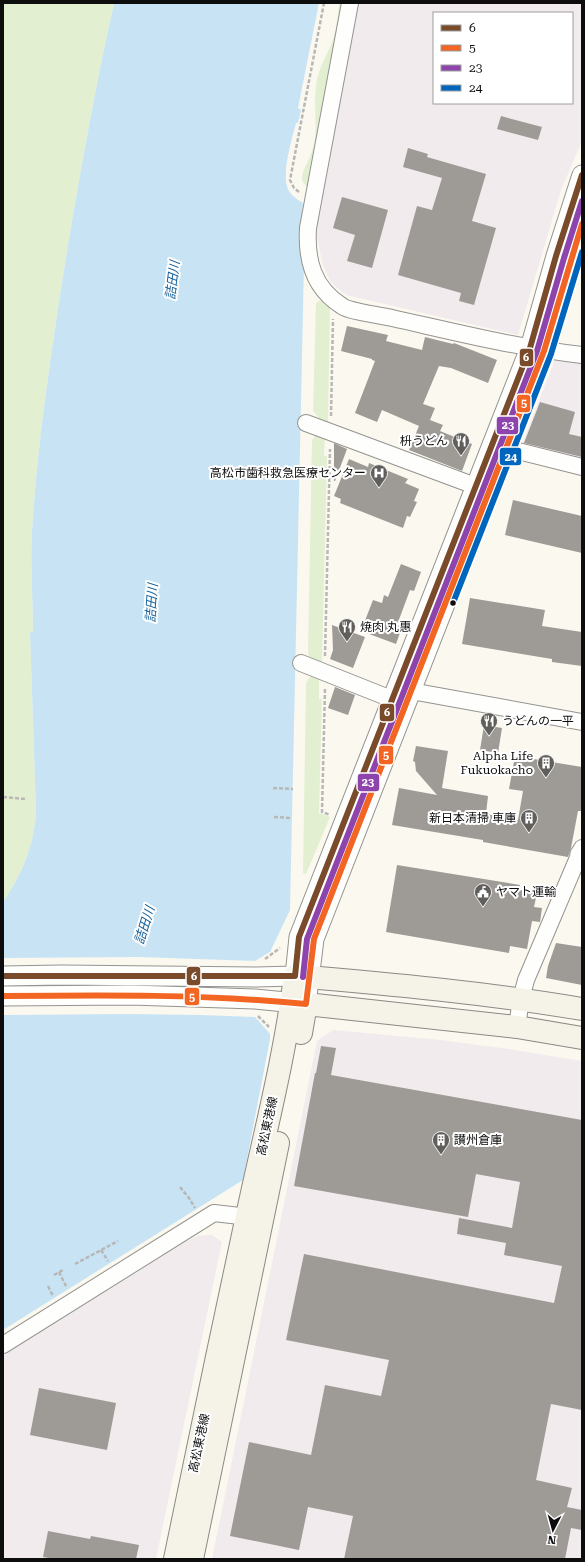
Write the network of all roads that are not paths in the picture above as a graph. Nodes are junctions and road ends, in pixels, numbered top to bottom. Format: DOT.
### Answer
graph roads {
  1 [pos="350,3"];
  2 [pos="582,175"];
  3 [pos="582,224"];
  4 [pos="537,349"];
  5 [pos="582,355"];
  6 [pos="306,423"];
  7 [pos="506,448"];
  8 [pos="582,467"];
  9 [pos="482,489"];
  10 [pos="301,663"];
  11 [pos="403,698"];
  12 [pos="582,722"];
  13 [pos="581,853"];
  14 [pos="3,976"];
  15 [pos="295,977"];
  16 [pos="3,996"];
  17 [pos="521,999"];
  18 [pos="292,1003"];
  19 [pos="582,1009"];
  20 [pos="517,1027"];
  21 [pos="582,1038"];
  22 [pos="255,1218"];
  23 [pos="3,1345"];
  24 [pos="175,1559"];
  25 [pos="192,1559"];
  1 -- 4 [label="street"];
  2 -- 4 [label="street"];
  3 -- 4 [label="street"];
  4 -- 5 [label="street"];
  4 -- 7 [label="street"];
  4 -- 9 [label="street"];
  6 -- 9 [label="street"];
  7 -- 8 [label="street"];
  7 -- 9 [label="street"];
  9 -- 11 [label="street"];
  10 -- 11 [label="street"];
  11 -- 12 [label="street"];
  11 -- 15 [label="street"];
  13 -- 17 [label="street"];
  14 -- 15 [label="street"];
  15 -- 17 [label="main road"];
  15 -- 18 [label="main road, 高松東港線"];
  16 -- 18 [label="street"];
  17 -- 19 [label="main road"];
  17 -- 20 [label="street"];
  18 -- 20 [label="main road"];
  18 -- 22 [label="main road, 高松東港線"];
  20 -- 21 [label="main road"];
  22 -- 23 [label="street"];
  22 -- 24 [label="main road, 高松東港線"];
  22 -- 25 [label="main road, 高松東港線"];
}
